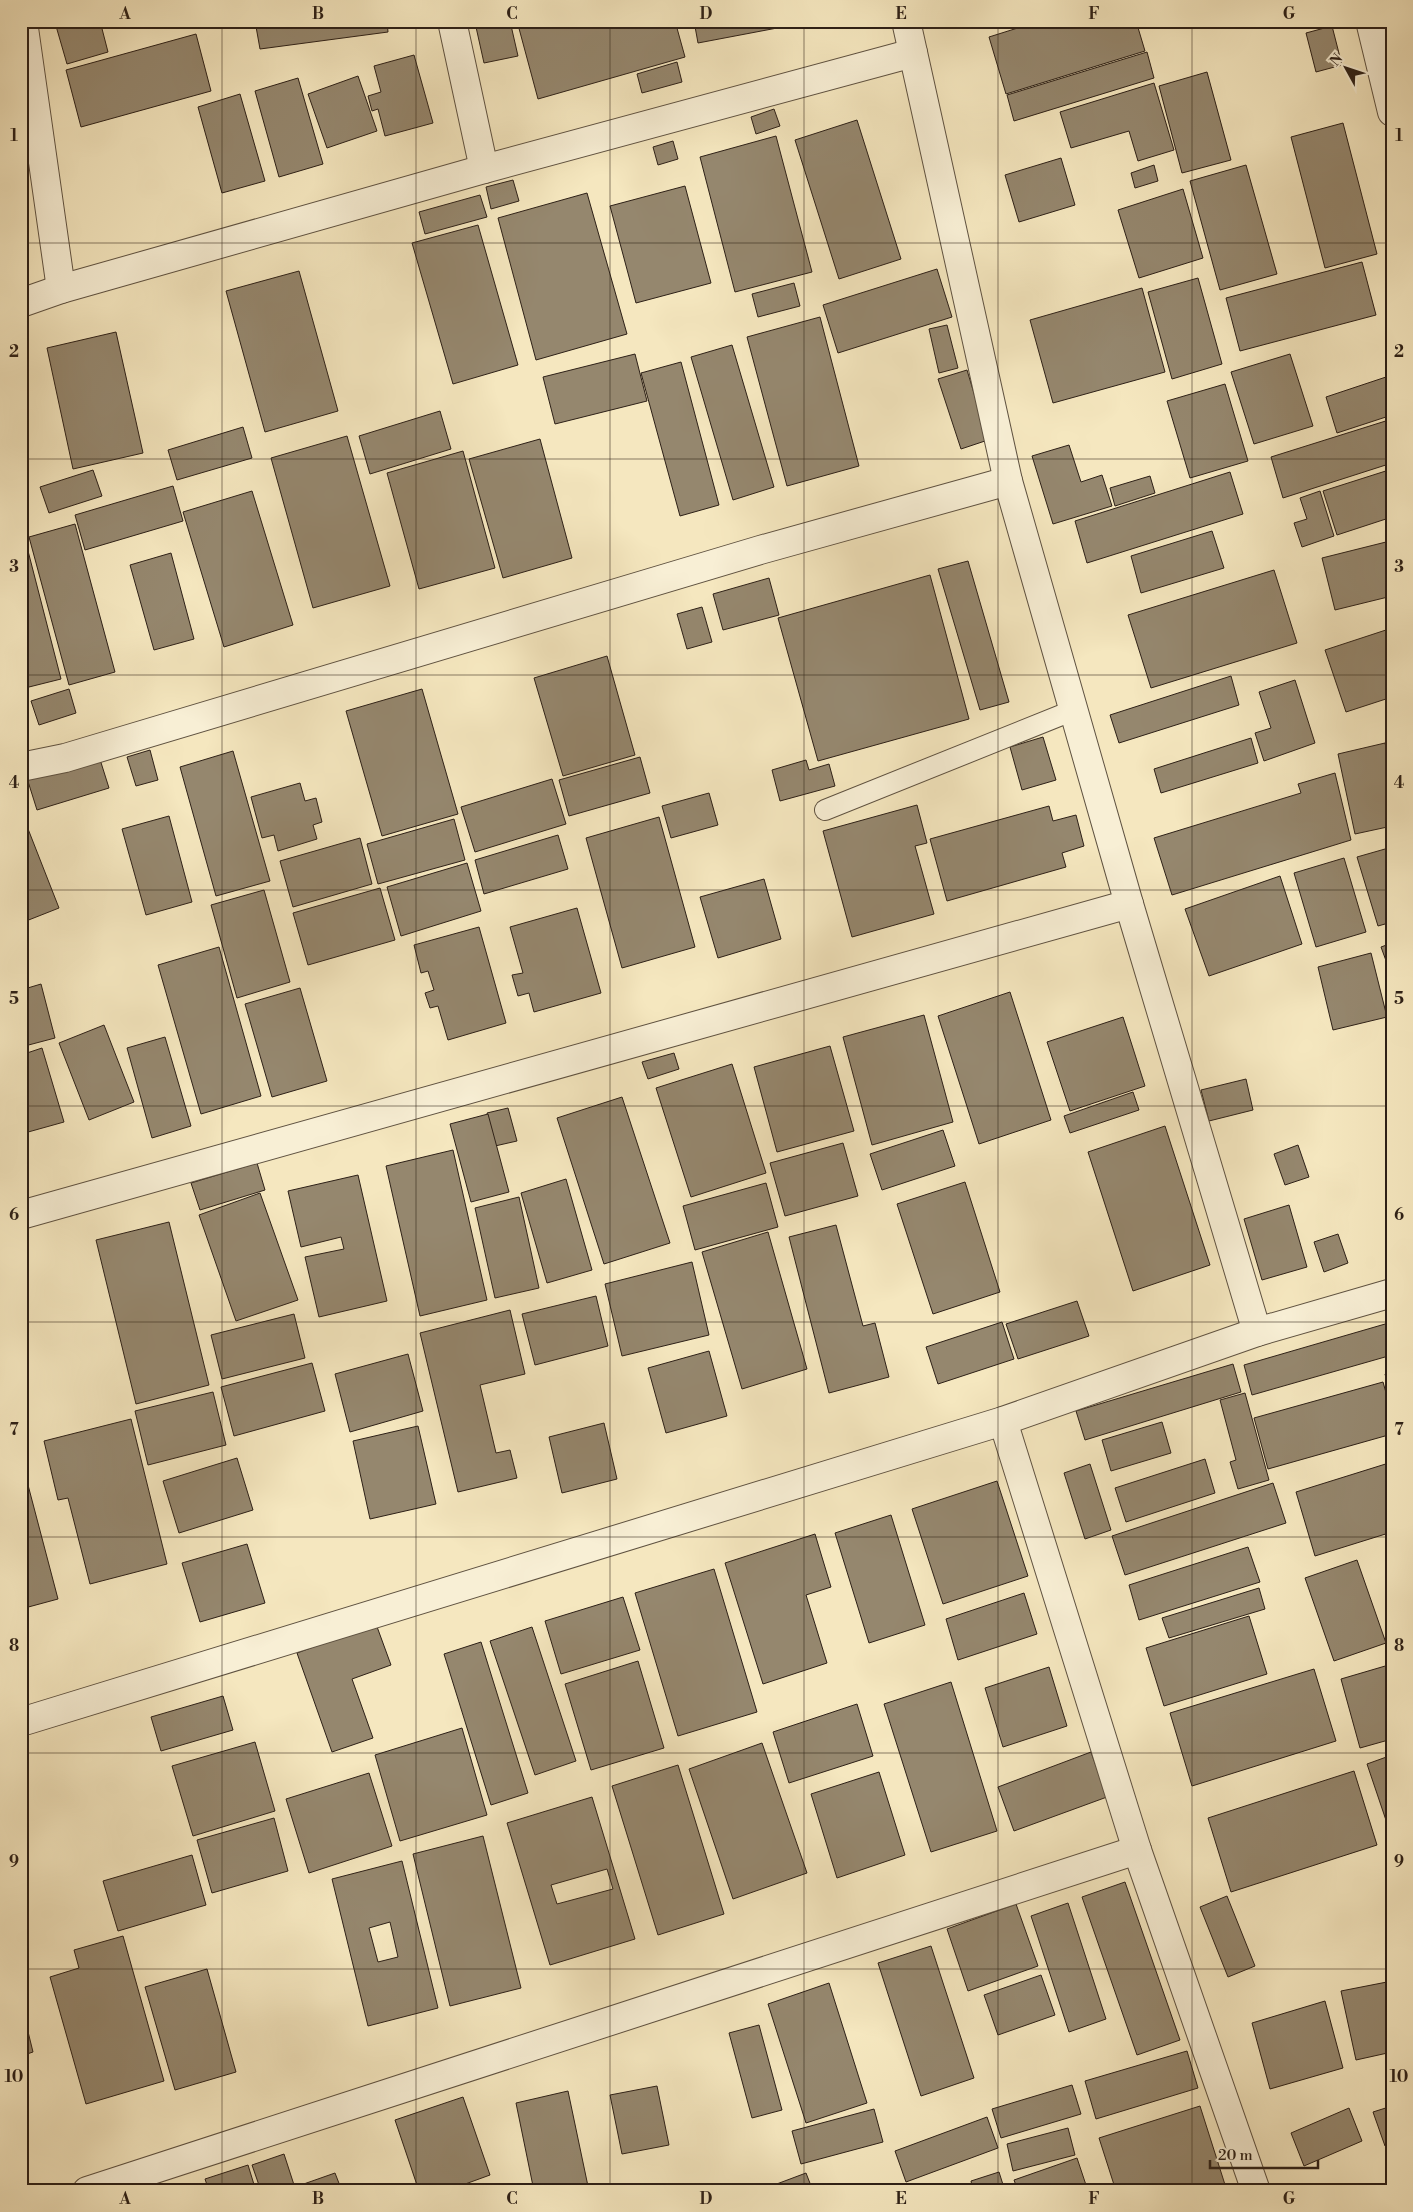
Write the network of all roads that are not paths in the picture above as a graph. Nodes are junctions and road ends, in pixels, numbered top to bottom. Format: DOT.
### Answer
graph roads {
  1 [pos="23,21"];
  2 [pos="452,21"];
  3 [pos="906,21"];
  4 [pos="1370,21"];
  5 [pos="913,53"];
  6 [pos="1392,112"];
  7 [pos="484,169"];
  8 [pos="61,289"];
  9 [pos="21,303"];
  10 [pos="1008,480"];
  11 [pos="1074,710"];
  12 [pos="21,767"];
  13 [pos="825,810"];
  14 [pos="1129,904"];
  15 [pos="21,1215"];
  16 [pos="1392,1293"];
  17 [pos="1257,1332"];
  18 [pos="1004,1421"];
  19 [pos="21,1722"];
  20 [pos="1137,1850"];
  21 [pos="87,2191"];
  22 [pos="1256,2191"];
  1 -- 8 [label="street"];
  2 -- 7 [label="street"];
  3 -- 5 [label="street"];
  4 -- 6 [label="street"];
  5 -- 7 [label="street"];
  5 -- 10 [label="street"];
  7 -- 8 [label="street"];
  8 -- 9 [label="street"];
  10 -- 11 [label="street"];
  10 -- 12 [label="street"];
  11 -- 13 [label="lane"];
  11 -- 14 [label="street"];
  14 -- 15 [label="street"];
  14 -- 17 [label="street"];
  16 -- 17 [label="street"];
  17 -- 18 [label="street"];
  18 -- 19 [label="street"];
  18 -- 20 [label="street"];
  20 -- 21 [label="street"];
  20 -- 22 [label="street"];
}
